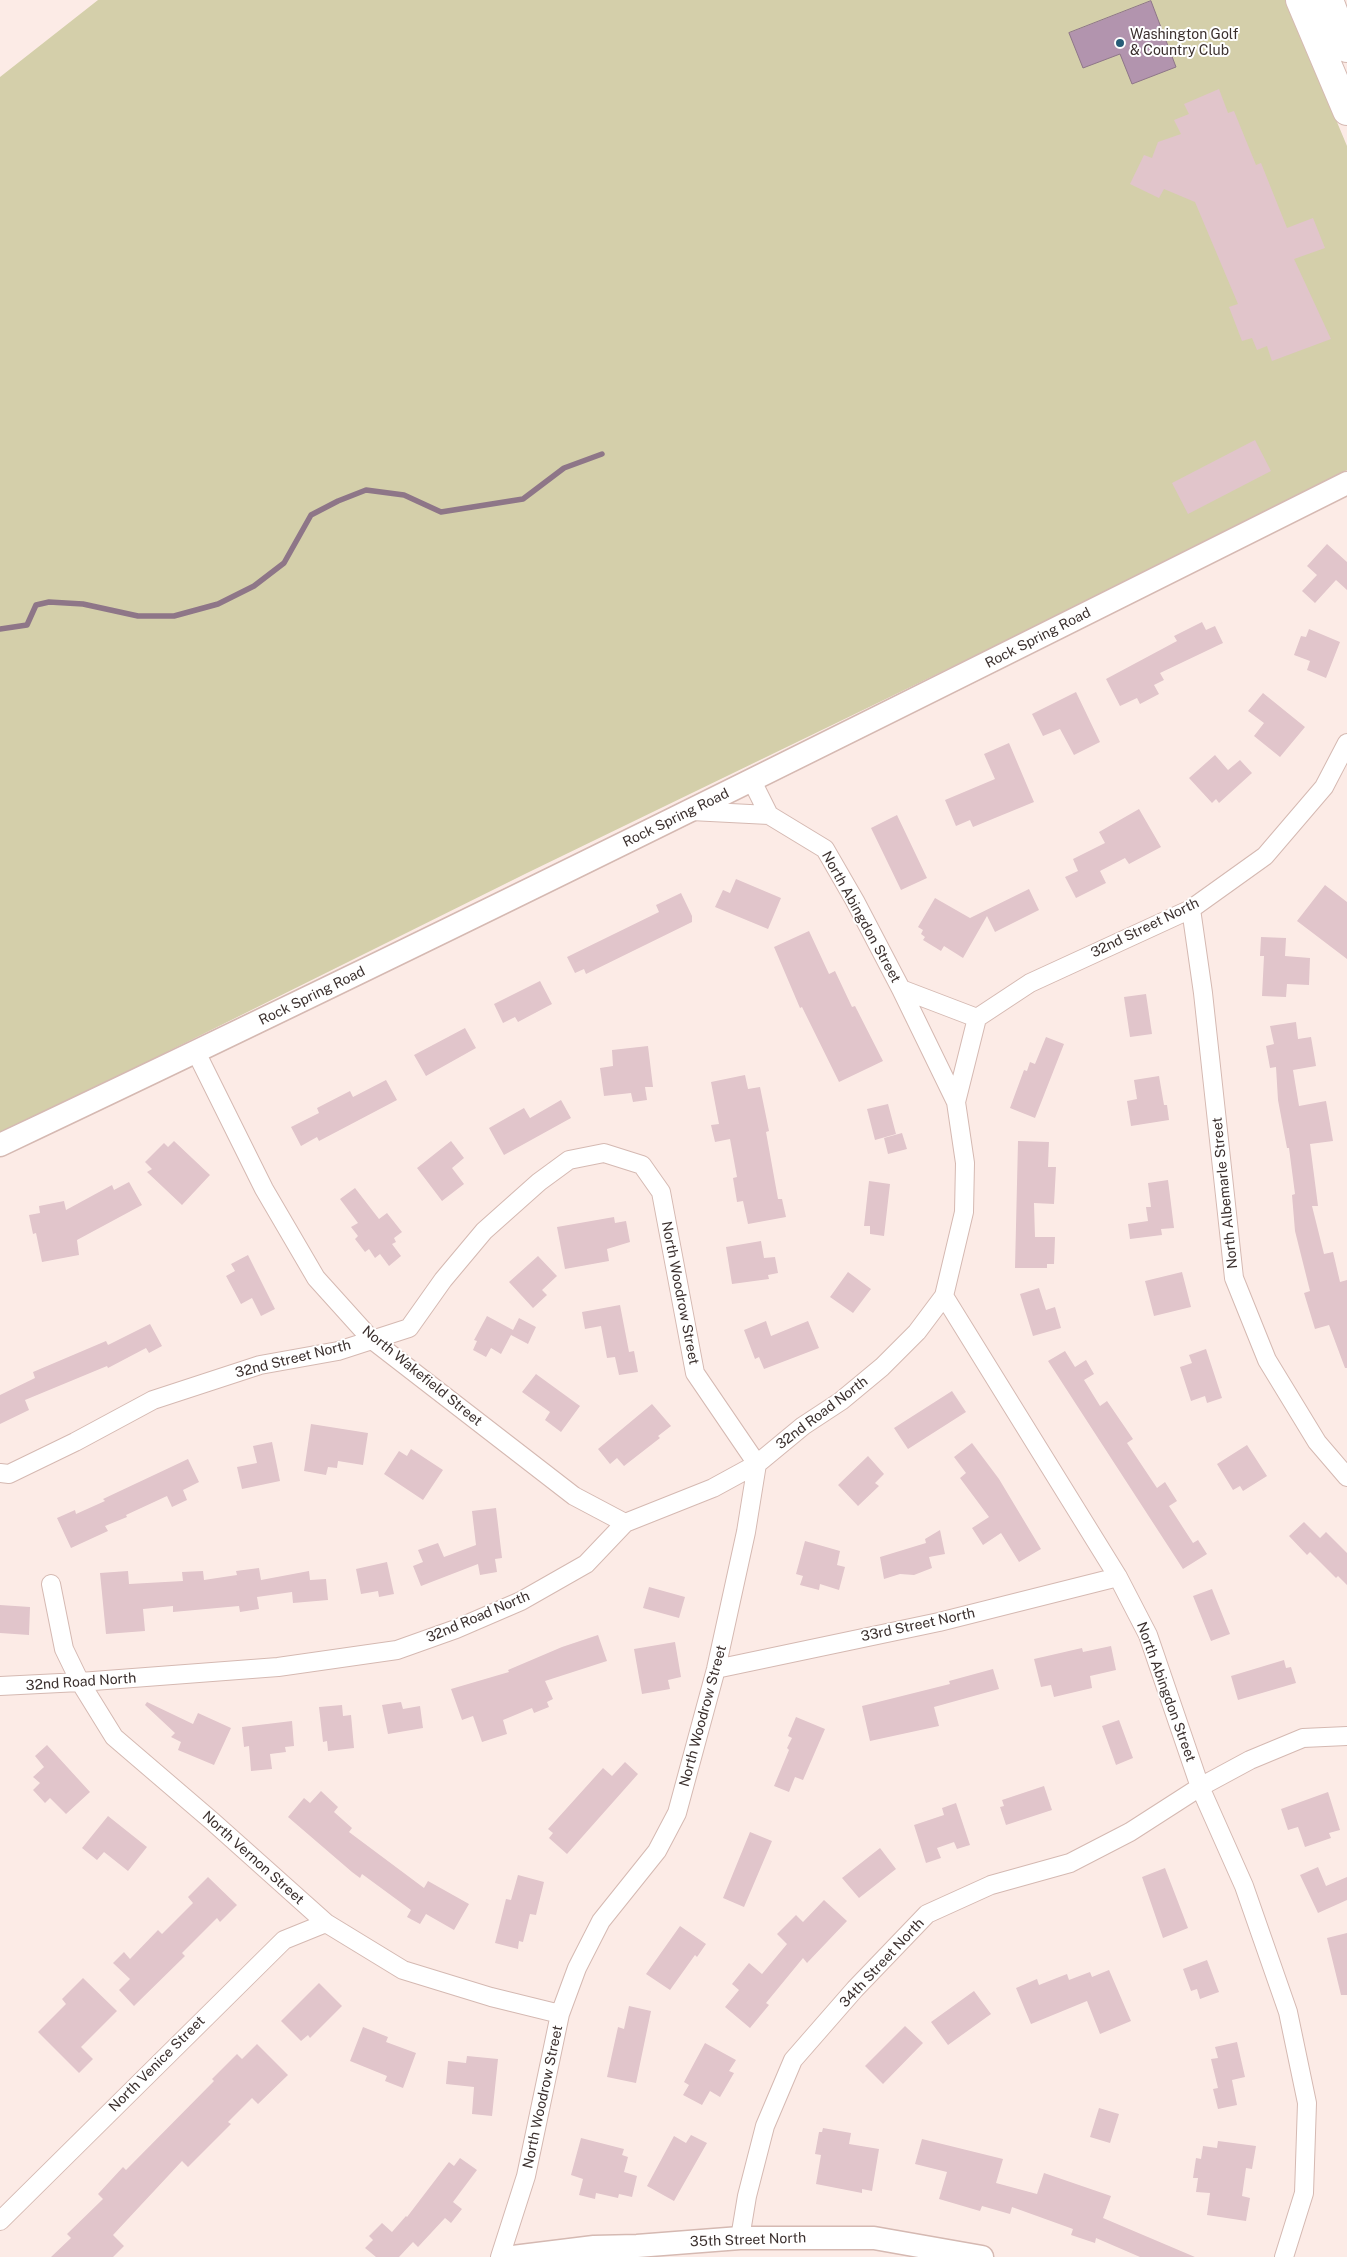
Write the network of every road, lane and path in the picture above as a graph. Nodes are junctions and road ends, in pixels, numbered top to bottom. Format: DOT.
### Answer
graph roads {
  1 [pos="1300,0"];
  2 [pos="1329,0"];
  3 [pos="1347,48"];
  4 [pos="1347,111"];
  5 [pos="1347,483"];
  6 [pos="1347,743"];
  7 [pos="752,781"];
  8 [pos="691,811"];
  9 [pos="769,815"];
  10 [pos="1191,909"];
  11 [pos="901,989"];
  12 [pos="977,1018"];
  13 [pos="196,1052"];
  14 [pos="956,1102"];
  15 [pos="0,1145"];
  16 [pos="642,1165"];
  17 [pos="944,1296"];
  18 [pos="371,1339"];
  19 [pos="757,1464"];
  20 [pos="4,1474"];
  21 [pos="1347,1477"];
  22 [pos="625,1523"];
  23 [pos="1118,1577"];
  24 [pos="51,1584"];
  25 [pos="716,1669"];
  26 [pos="80,1682"];
  27 [pos="0,1686"];
  28 [pos="1347,1736"];
  29 [pos="1200,1787"];
  30 [pos="326,1924"];
  31 [pos="560,2014"];
  32 [pos="0,2221"];
  33 [pos="740,2238"];
  34 [pos="500,2257"];
  35 [pos="513,2257"];
  36 [pos="982,2257"];
  37 [pos="1284,2257"];
  1 -- 4 [label="main road"];
  2 -- 3 [label="main road"];
  5 -- 7 [label="street, Rock Spring Road"];
  6 -- 10 [label="street, 32nd Street North"];
  7 -- 8 [label="street, Rock Spring Road"];
  7 -- 9 [label="street"];
  8 -- 9 [label="street, North Abingdon Street"];
  8 -- 13 [label="street, Rock Spring Road"];
  9 -- 11 [label="street, North Abingdon Street"];
  10 -- 12 [label="street, 32nd Street North"];
  10 -- 21 [label="street, North Albemarle Street"];
  11 -- 12 [label="street, North Abingdon Street"];
  11 -- 14 [label="street, North Abingdon Street"];
  12 -- 14 [label="street, North Abingdon Street"];
  13 -- 15 [label="street, Rock Spring Road"];
  13 -- 18 [label="street, North Wakefield Street"];
  14 -- 17 [label="street, North Abingdon Street"];
  16 -- 18 [label="street, 32nd Street North"];
  16 -- 19 [label="street, North Woodrow Street"];
  17 -- 19 [label="street, 32nd Road North"];
  17 -- 23 [label="street, North Abingdon Street"];
  18 -- 20 [label="street, 32nd Street North"];
  18 -- 22 [label="street, North Wakefield Street"];
  19 -- 22 [label="street, 32nd Road North"];
  19 -- 25 [label="street, North Woodrow Street"];
  22 -- 26 [label="street, 32nd Road North"];
  23 -- 25 [label="street, 33rd Street North"];
  23 -- 29 [label="street, North Abingdon Street"];
  24 -- 26 [label="street, North Vernon Street"];
  25 -- 31 [label="street, North Woodrow Street"];
  26 -- 27 [label="street, 32nd Road North"];
  26 -- 30 [label="street, North Vernon Street"];
  28 -- 29 [label="street, 34th Street North"];
  29 -- 33 [label="street, 34th Street North"];
  29 -- 37 [label="street, North Abingdon Street"];
  30 -- 31 [label="street, North Vernon Street"];
  30 -- 32 [label="street, North Venice Street"];
  31 -- 34 [label="street, North Woodrow Street"];
  33 -- 35 [label="street, 35th Street North"];
  33 -- 36 [label="street, 35th Street North"];
}
